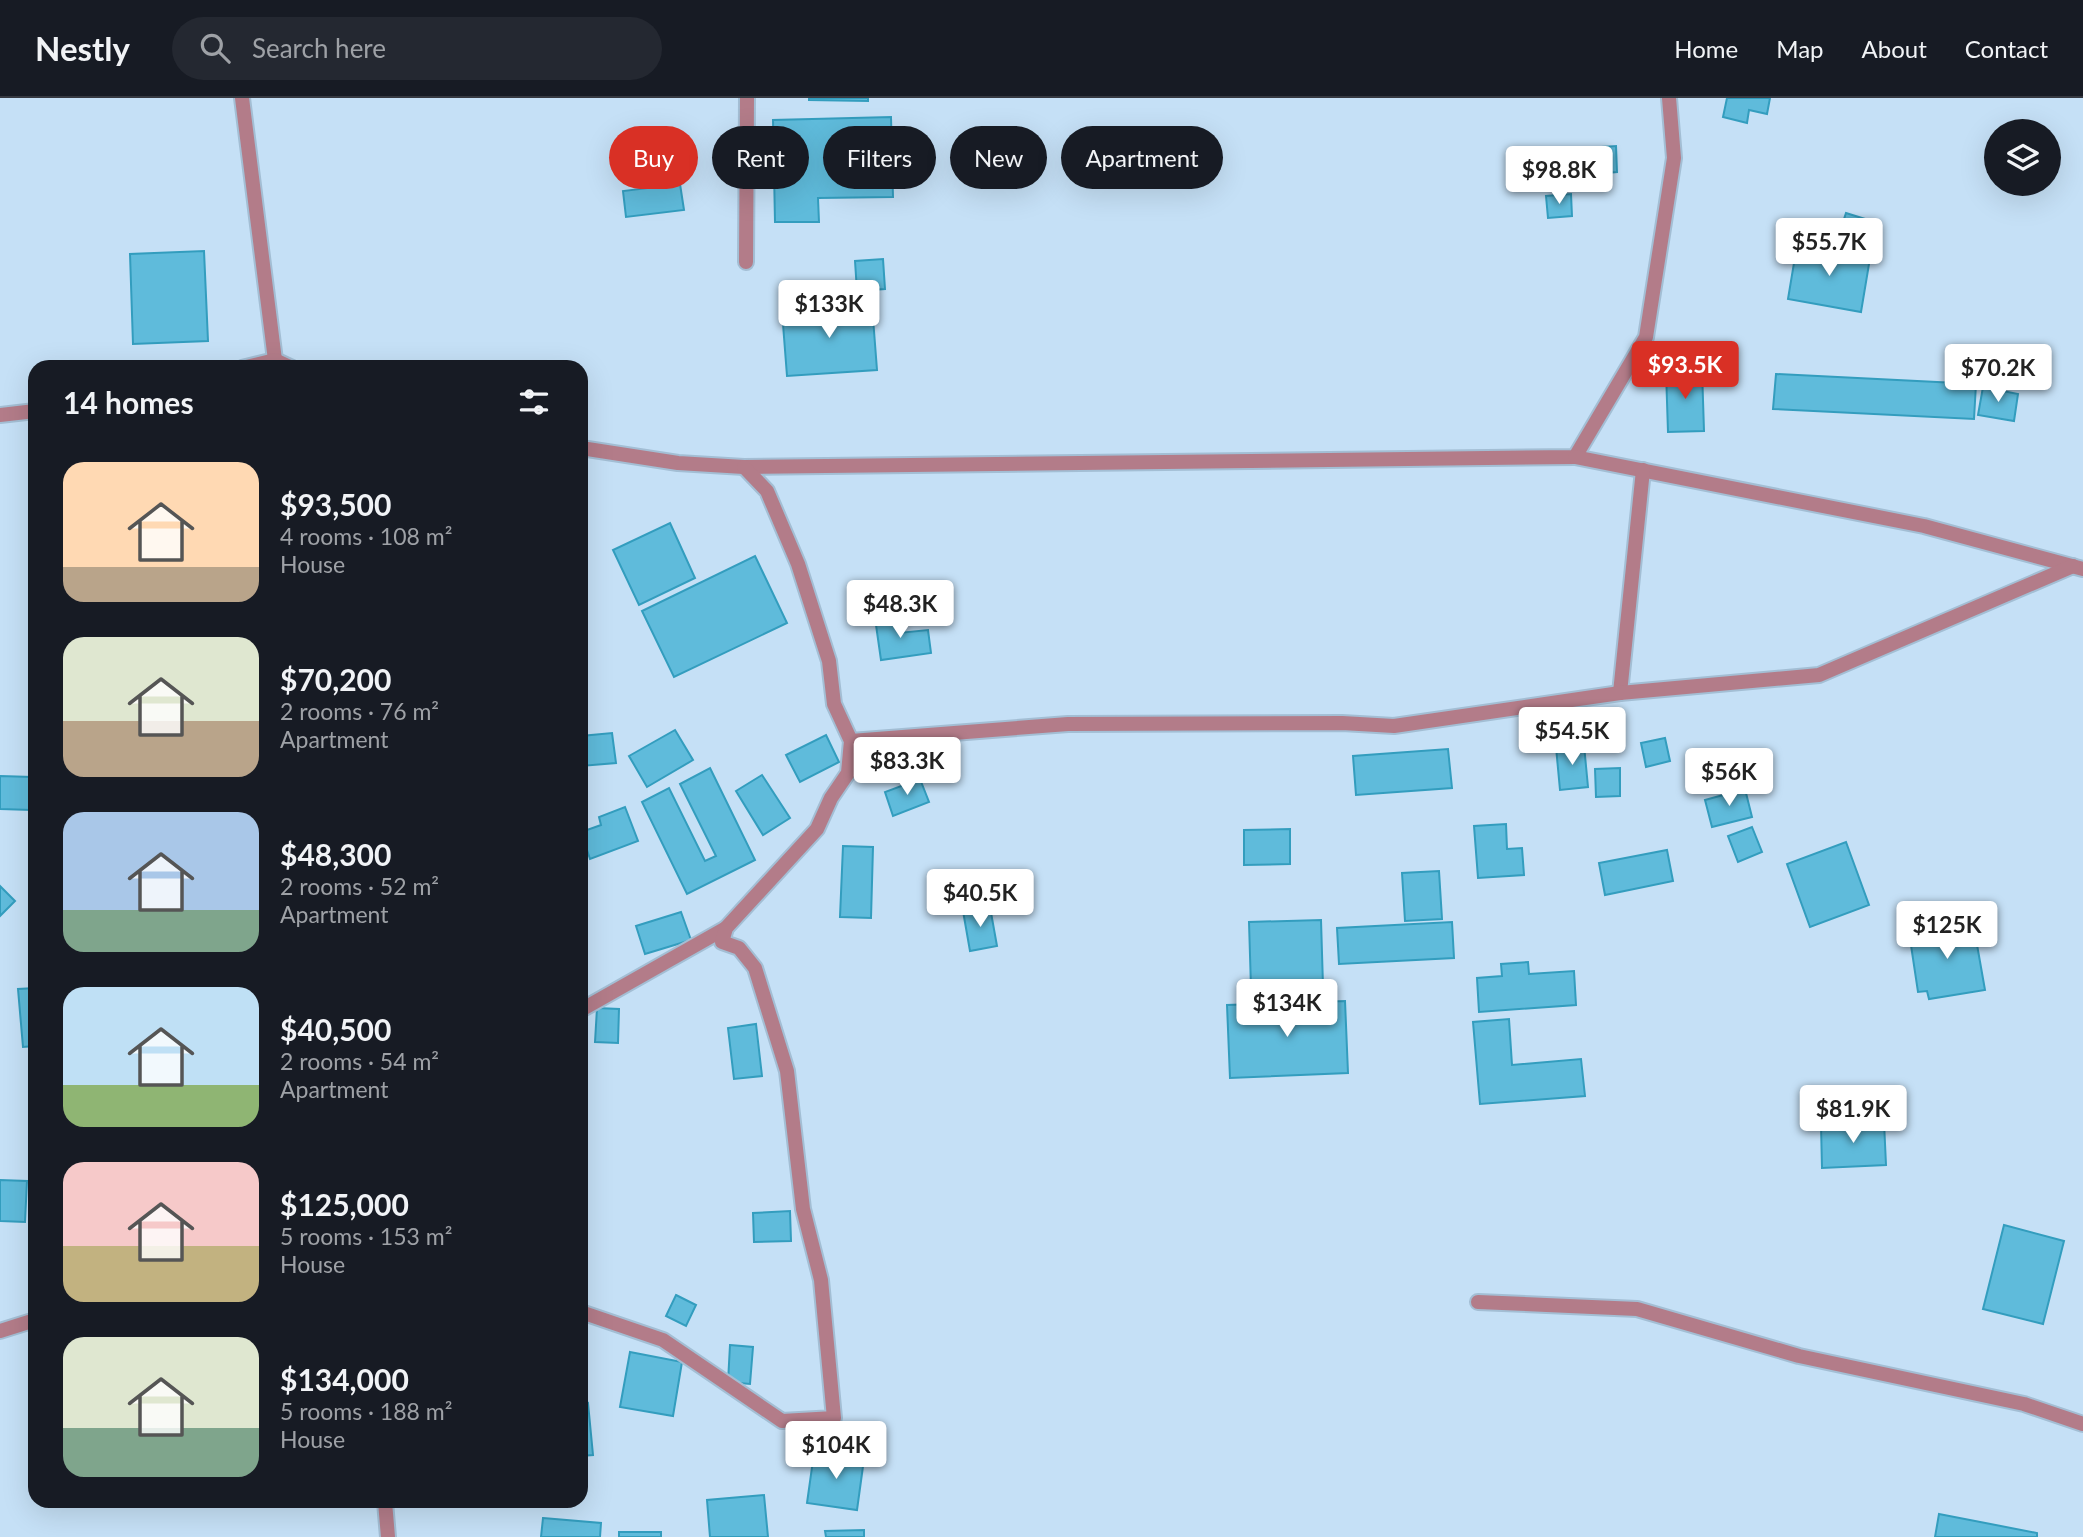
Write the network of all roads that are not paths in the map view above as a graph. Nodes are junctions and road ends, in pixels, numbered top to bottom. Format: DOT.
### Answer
graph roads {
  1 [pos="242,98"];
  2 [pos="747,98"];
  3 [pos="1669,98"];
  4 [pos="746,262"];
  5 [pos="275,359"];
  6 [pos="271,360"];
  7 [pos="28,412"];
  8 [pos="0,415"];
  9 [pos="588,449"];
  10 [pos="1575,457"];
  11 [pos="744,467"];
  12 [pos="1643,470"];
  13 [pos="2078,568"];
  14 [pos="1620,693"];
  15 [pos="851,741"];
  16 [pos="726,928"];
  17 [pos="588,1006"];
  18 [pos="1478,1302"];
  19 [pos="588,1314"];
  20 [pos="28,1322"];
  21 [pos="0,1331"];
  22 [pos="2083,1424"];
  23 [pos="386,1508"];
  24 [pos="388,1537"];
  1 -- 5 [label="street"];
  2 -- 4 [label="street"];
  3 -- 10 [label="street"];
  5 -- 6 [label="street"];
  7 -- 8 [label="street"];
  9 -- 11 [label="street"];
  10 -- 11 [label="street"];
  10 -- 12 [label="street"];
  11 -- 15 [label="street"];
  12 -- 13 [label="street"];
  12 -- 14 [label="street"];
  13 -- 14 [label="street"];
  14 -- 15 [label="street"];
  15 -- 16 [label="street"];
  16 -- 17 [label="street"];
  16 -- 19 [label="street"];
  18 -- 22 [label="street"];
  20 -- 21 [label="street"];
  23 -- 24 [label="street"];
}
